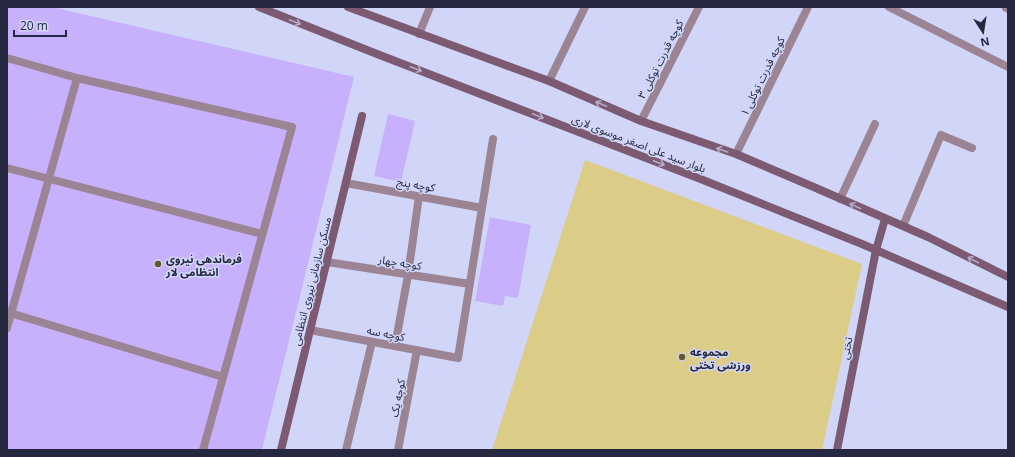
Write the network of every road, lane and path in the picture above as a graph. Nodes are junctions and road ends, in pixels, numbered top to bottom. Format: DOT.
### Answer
graph roads {
  1 [pos="259,7"];
  2 [pos="348,7"];
  3 [pos="430,7"];
  4 [pos="585,7"];
  5 [pos="699,7"];
  6 [pos="808,7"];
  7 [pos="890,7"];
  8 [pos="418,34"];
  9 [pos="7,58"];
  10 [pos="1008,67"];
  11 [pos="76,78"];
  12 [pos="549,81"];
  13 [pos="362,116"];
  14 [pos="640,121"];
  15 [pos="875,124"];
  16 [pos="493,139"];
  17 [pos="972,148"];
  18 [pos="736,154"];
  19 [pos="7,168"];
  20 [pos="48,178"];
  21 [pos="346,183"];
  22 [pos="420,196"];
  23 [pos="840,199"];
  24 [pos="482,208"];
  25 [pos="886,219"];
  26 [pos="902,226"];
  27 [pos="262,234"];
  28 [pos="876,250"];
  29 [pos="326,262"];
  30 [pos="408,275"];
  31 [pos="1008,277"];
  32 [pos="470,284"];
  33 [pos="1008,307"];
  34 [pos="9,313"];
  35 [pos="7,328"];
  36 [pos="310,330"];
  37 [pos="372,342"];
  38 [pos="395,346"];
  39 [pos="417,350"];
  40 [pos="223,377"];
  41 [pos="203,450"];
  42 [pos="281,450"];
  43 [pos="346,450"];
  44 [pos="398,450"];
  45 [pos="837,450"];
  1 -- 28 [label="main road, بلوار سید علی اصغر موسوی لاری, one-way"];
  2 -- 8 [label="main road, بلوار سید علی اصغر موسوی لاری"];
  3 -- 8 [label="street"];
  4 -- 12 [label="street"];
  5 -- 14 [label="street, کوچه قدرت توکلی ۳"];
  6 -- 18 [label="street, کوچه قدرت توکلی ۱"];
  7 -- 10 [label="street"];
  8 -- 12 [label="main road, بلوار سید علی اصغر موسوی لاری"];
  9 -- 11 [label="street"];
  11 -- 20 [label="street"];
  11 -- 27 [label="street"];
  14 -- 12 [label="main road, بلوار سید علی اصغر موسوی لاری, one-way"];
  13 -- 21 [label="main road, مسکن سازمانی نیروی انتظامی"];
  18 -- 14 [label="main road, بلوار سید علی اصغر موسوی لاری, one-way"];
  15 -- 23 [label="street"];
  16 -- 24 [label="street"];
  17 -- 26 [label="street"];
  18 -- 23 [label="main road, بلوار سید علی اصغر موسوی لاری"];
  19 -- 20 [label="street"];
  20 -- 27 [label="street"];
  20 -- 34 [label="street"];
  21 -- 22 [label="street, کوچه پنج"];
  21 -- 29 [label="main road, مسکن سازمانی نیروی انتظامی"];
  22 -- 24 [label="street, کوچه پنج"];
  22 -- 30 [label="street"];
  25 -- 23 [label="main road, بلوار سید علی اصغر موسوی لاری, one-way"];
  24 -- 32 [label="street"];
  25 -- 26 [label="main road, بلوار سید علی اصغر موسوی لاری"];
  25 -- 28 [label="main road, تختی"];
  31 -- 26 [label="main road, بلوار سید علی اصغر موسوی لاری, one-way"];
  27 -- 40 [label="street"];
  28 -- 33 [label="main road, بلوار سید علی اصغر موسوی لاری"];
  28 -- 45 [label="main road, تختی"];
  29 -- 30 [label="street, کوچه چهار"];
  29 -- 36 [label="main road, مسکن سازمانی نیروی انتظامی"];
  30 -- 32 [label="street, کوچه چهار"];
  30 -- 38 [label="street"];
  32 -- 39 [label="street, کوچه سه"];
  34 -- 35 [label="street"];
  34 -- 40 [label="street"];
  36 -- 37 [label="street, کوچه سه"];
  36 -- 42 [label="main road, مسکن سازمانی نیروی انتظامی"];
  37 -- 38 [label="street, کوچه سه"];
  37 -- 43 [label="street"];
  38 -- 39 [label="street, کوچه سه"];
  39 -- 44 [label="street, کوچه یک"];
  40 -- 41 [label="street"];
}
